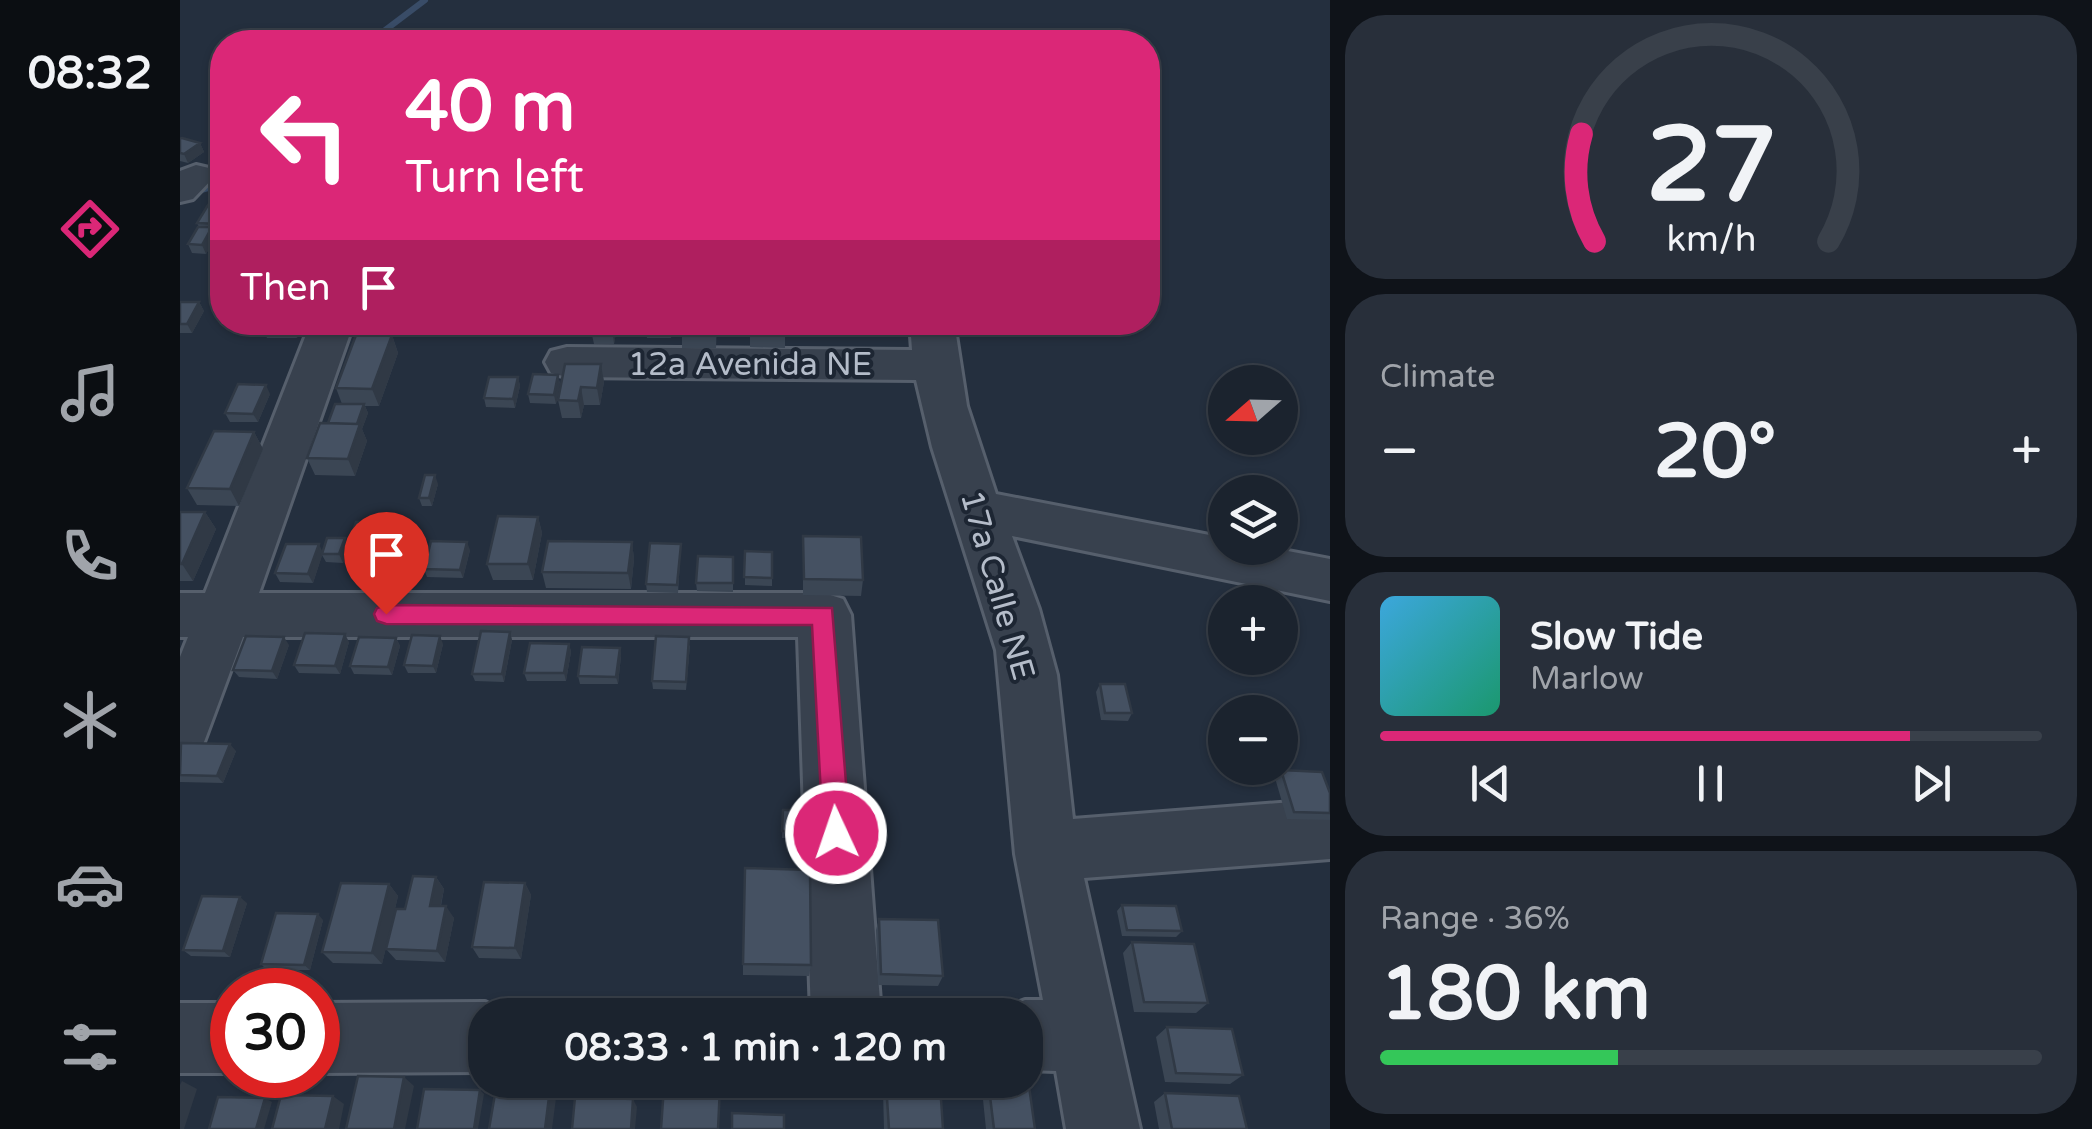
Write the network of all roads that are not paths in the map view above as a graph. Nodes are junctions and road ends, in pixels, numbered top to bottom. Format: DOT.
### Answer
graph roads {
  1 [pos="180,172"];
  2 [pos="180,191"];
  3 [pos="327,335"];
  4 [pos="932,344"];
  5 [pos="567,362"];
  6 [pos="980,510"];
  7 [pos="1330,580"];
  8 [pos="203,615"];
  9 [pos="180,732"];
  10 [pos="1330,829"];
  11 [pos="1047,851"];
  12 [pos="845,998"];
  13 [pos="1056,1035"];
  14 [pos="468,1037"];
  15 [pos="180,1038"];
  16 [pos="210,1038"];
  17 [pos="340,1038"];
  18 [pos="1103,1129"];
  1 -- 2 [label="street"];
  3 -- 8 [label="street"];
  4 -- 5 [label="street, 12a Avenida NE"];
  4 -- 6 [label="street, 17a Calle NE"];
  6 -- 7 [label="street"];
  6 -- 11 [label="street, 17a Calle NE"];
  8 -- 9 [label="street"];
  8 -- 12 [label="street"];
  10 -- 11 [label="street"];
  11 -- 13 [label="street, 17a Calle NE"];
  13 -- 18 [label="street, 17a Calle NE"];
  14 -- 17 [label="street"];
  15 -- 16 [label="street"];
}
